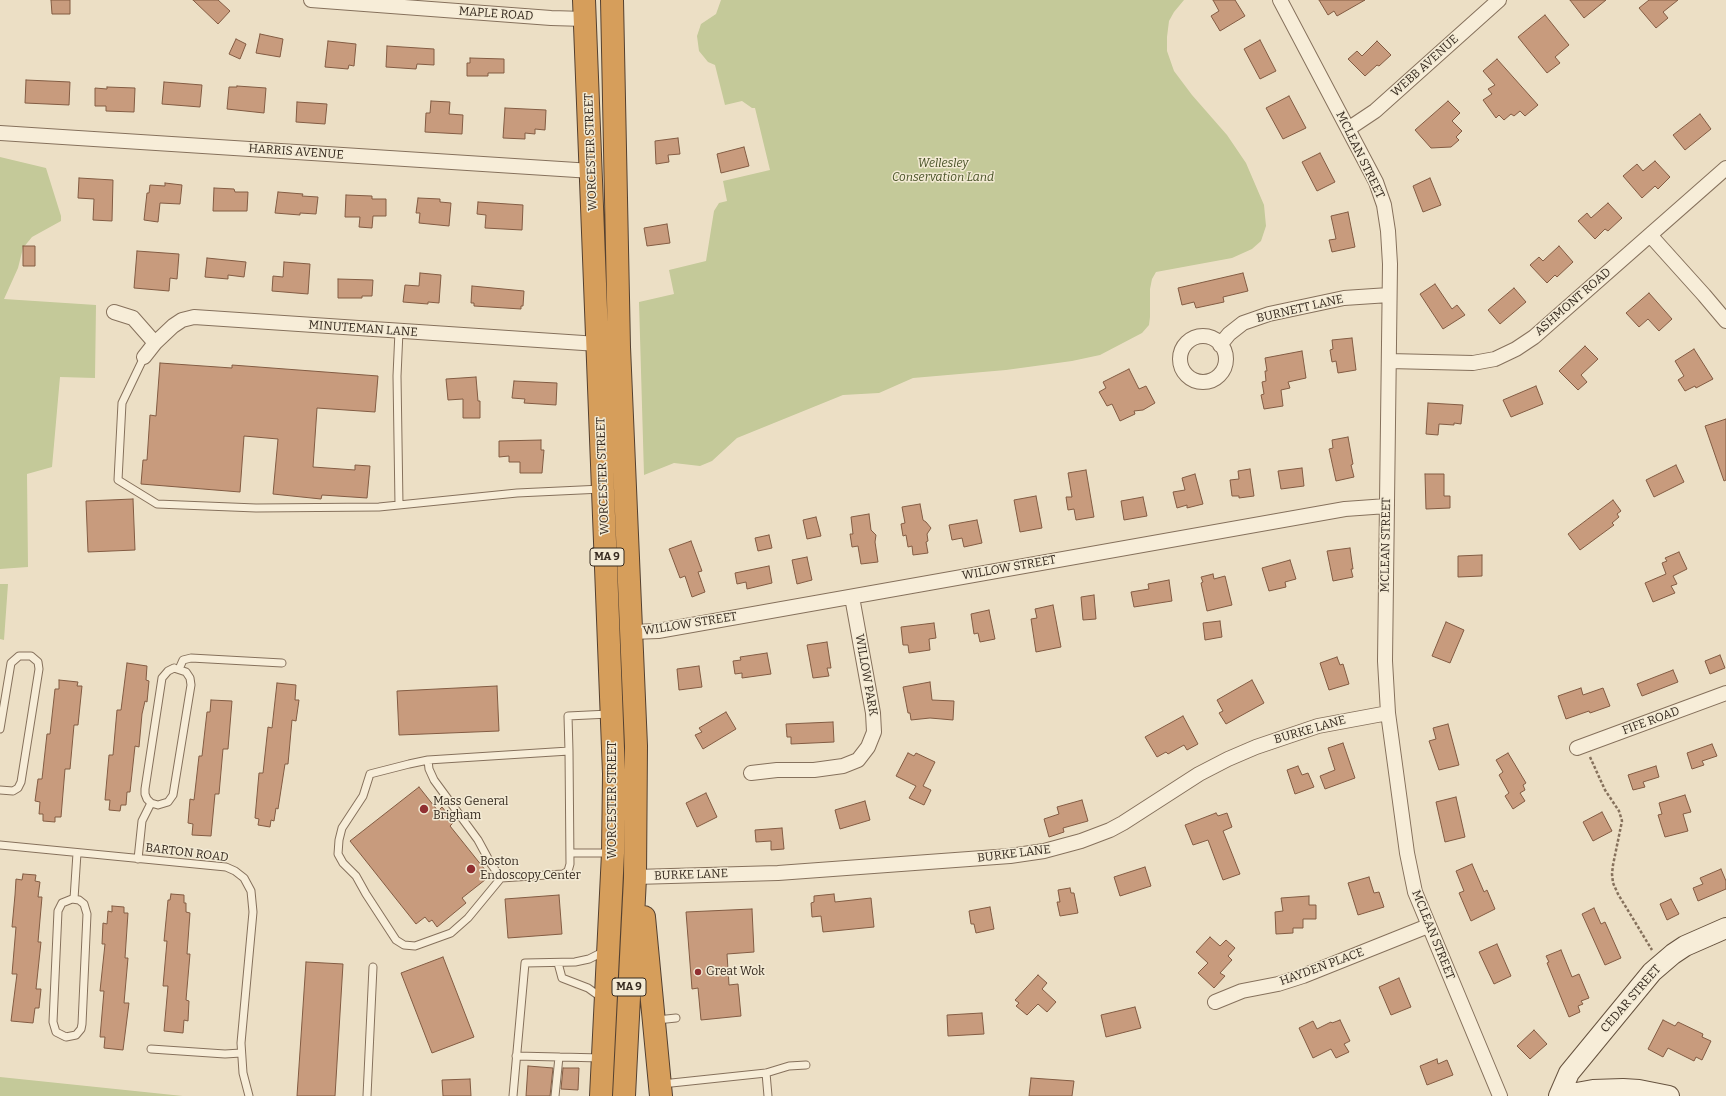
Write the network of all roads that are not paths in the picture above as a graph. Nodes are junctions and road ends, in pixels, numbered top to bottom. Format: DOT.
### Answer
graph roads {
  1 [pos="311,0"];
  2 [pos="612,0"];
  3 [pos="1280,0"];
  4 [pos="1499,0"];
  5 [pos="585,9"];
  6 [pos="1348,129"];
  7 [pos="0,133"];
  8 [pos="1726,168"];
  9 [pos="592,171"];
  10 [pos="1650,235"];
  11 [pos="1389,295"];
  12 [pos="114,312"];
  13 [pos="1726,322"];
  14 [pos="400,331"];
  15 [pos="155,343"];
  16 [pos="598,344"];
  17 [pos="1220,345"];
  18 [pos="144,357"];
  19 [pos="1389,361"];
  20 [pos="604,488"];
  21 [pos="399,505"];
  22 [pos="1387,506"];
  23 [pos="852,597"];
  24 [pos="632,632"];
  25 [pos="282,663"];
  26 [pos="179,669"];
  27 [pos="1726,694"];
  28 [pos="1388,713"];
  29 [pos="613,714"];
  30 [pos="0,729"];
  31 [pos="1581,747"];
  32 [pos="569,751"];
  33 [pos="428,760"];
  34 [pos="751,773"];
  35 [pos="0,790"];
  36 [pos="151,803"];
  37 [pos="0,845"];
  38 [pos="77,853"];
  39 [pos="613,853"];
  40 [pos="570,854"];
  41 [pos="138,859"];
  42 [pos="635,877"];
  43 [pos="501,878"];
  44 [pos="74,899"];
  45 [pos="1428,926"];
  46 [pos="1726,928"];
  47 [pos="609,949"];
  48 [pos="558,963"];
  49 [pos="373,967"];
  50 [pos="606,1001"];
  51 [pos="1215,1002"];
  52 [pos="676,1018"];
  53 [pos="653,1020"];
  54 [pos="151,1048"];
  55 [pos="241,1054"];
  56 [pos="516,1056"];
  57 [pos="559,1057"];
  58 [pos="603,1058"];
  59 [pos="806,1065"];
  60 [pos="766,1073"];
  61 [pos="660,1090"];
  62 [pos="600,1091"];
  63 [pos="249,1096"];
  64 [pos="367,1096"];
  65 [pos="513,1096"];
  66 [pos="555,1096"];
  67 [pos="624,1096"];
  68 [pos="768,1096"];
  69 [pos="1500,1096"];
  70 [pos="1560,1096"];
  71 [pos="1669,1096"];
  1 -- 5 [label="street, MAPLE ROAD"];
  2 -- 24 [label="highway, WORCESTER STREET / MA 9"];
  3 -- 6 [label="street, MCLEAN STREET"];
  4 -- 6 [label="street, WEBB AVENUE"];
  5 -- 9 [label="highway, WORCESTER STREET / MA 9"];
  6 -- 11 [label="street, MCLEAN STREET"];
  7 -- 9 [label="street, HARRIS AVENUE"];
  8 -- 10 [label="street, ASHMONT ROAD"];
  9 -- 16 [label="highway, WORCESTER STREET / MA 9"];
  10 -- 13 [label="street"];
  10 -- 19 [label="street, ASHMONT ROAD"];
  11 -- 17 [label="street, BURNETT LANE"];
  11 -- 19 [label="street, MCLEAN STREET"];
  12 -- 15 [label="street"];
  14 -- 15 [label="street, MINUTEMAN LANE"];
  14 -- 16 [label="street, MINUTEMAN LANE"];
  14 -- 21 [label="lane"];
  15 -- 18 [label="street, MINUTEMAN LANE"];
  16 -- 20 [label="highway, WORCESTER STREET / MA 9"];
  18 -- 21 [label="lane"];
  19 -- 22 [label="street, MCLEAN STREET"];
  20 -- 21 [label="lane"];
  20 -- 29 [label="highway, WORCESTER STREET / MA 9"];
  22 -- 23 [label="street, WILLOW STREET"];
  22 -- 28 [label="street, MCLEAN STREET"];
  23 -- 24 [label="street, WILLOW STREET"];
  23 -- 34 [label="street, WILLOW PARK"];
  24 -- 42 [label="highway, WORCESTER STREET / MA 9"];
  25 -- 26 [label="lane"];
  26 -- 36 [label="lane"];
  26 -- 36 [label="lane"];
  27 -- 31 [label="street, FIFE ROAD"];
  28 -- 42 [label="street, BURKE LANE"];
  28 -- 45 [label="street, MCLEAN STREET"];
  29 -- 32 [label="lane"];
  29 -- 39 [label="highway, WORCESTER STREET / MA 9"];
  30 -- 35 [label="lane"];
  32 -- 33 [label="lane"];
  32 -- 40 [label="lane"];
  33 -- 43 [label="lane"];
  33 -- 43 [label="lane"];
  36 -- 41 [label="lane"];
  37 -- 38 [label="lane, BARTON ROAD"];
  38 -- 41 [label="lane, BARTON ROAD"];
  38 -- 44 [label="lane"];
  39 -- 40 [label="lane"];
  39 -- 47 [label="highway, WORCESTER STREET / MA 9"];
  40 -- 43 [label="lane"];
  41 -- 55 [label="lane, BARTON ROAD"];
  42 -- 53 [label="highway"];
  42 -- 67 [label="highway, WORCESTER STREET / MA 9"];
  44 -- 44 [label="lane"];
  45 -- 51 [label="street, HAYDEN PLACE"];
  45 -- 69 [label="street, MCLEAN STREET"];
  46 -- 70 [label="street, CEDAR STREET"];
  47 -- 48 [label="lane"];
  47 -- 50 [label="highway, WORCESTER STREET / MA 9"];
  48 -- 50 [label="lane"];
  48 -- 56 [label="lane"];
  49 -- 64 [label="lane"];
  50 -- 58 [label="highway, WORCESTER STREET / MA 9"];
  52 -- 53 [label="lane"];
  53 -- 61 [label="highway"];
  54 -- 55 [label="lane"];
  55 -- 63 [label="lane, BARTON ROAD"];
  56 -- 57 [label="lane"];
  56 -- 65 [label="lane"];
  57 -- 58 [label="lane"];
  57 -- 66 [label="lane"];
  58 -- 62 [label="highway, WORCESTER STREET / MA 9"];
  59 -- 60 [label="lane"];
  60 -- 61 [label="lane"];
  60 -- 68 [label="lane"];
  70 -- 71 [label="street"];
}
